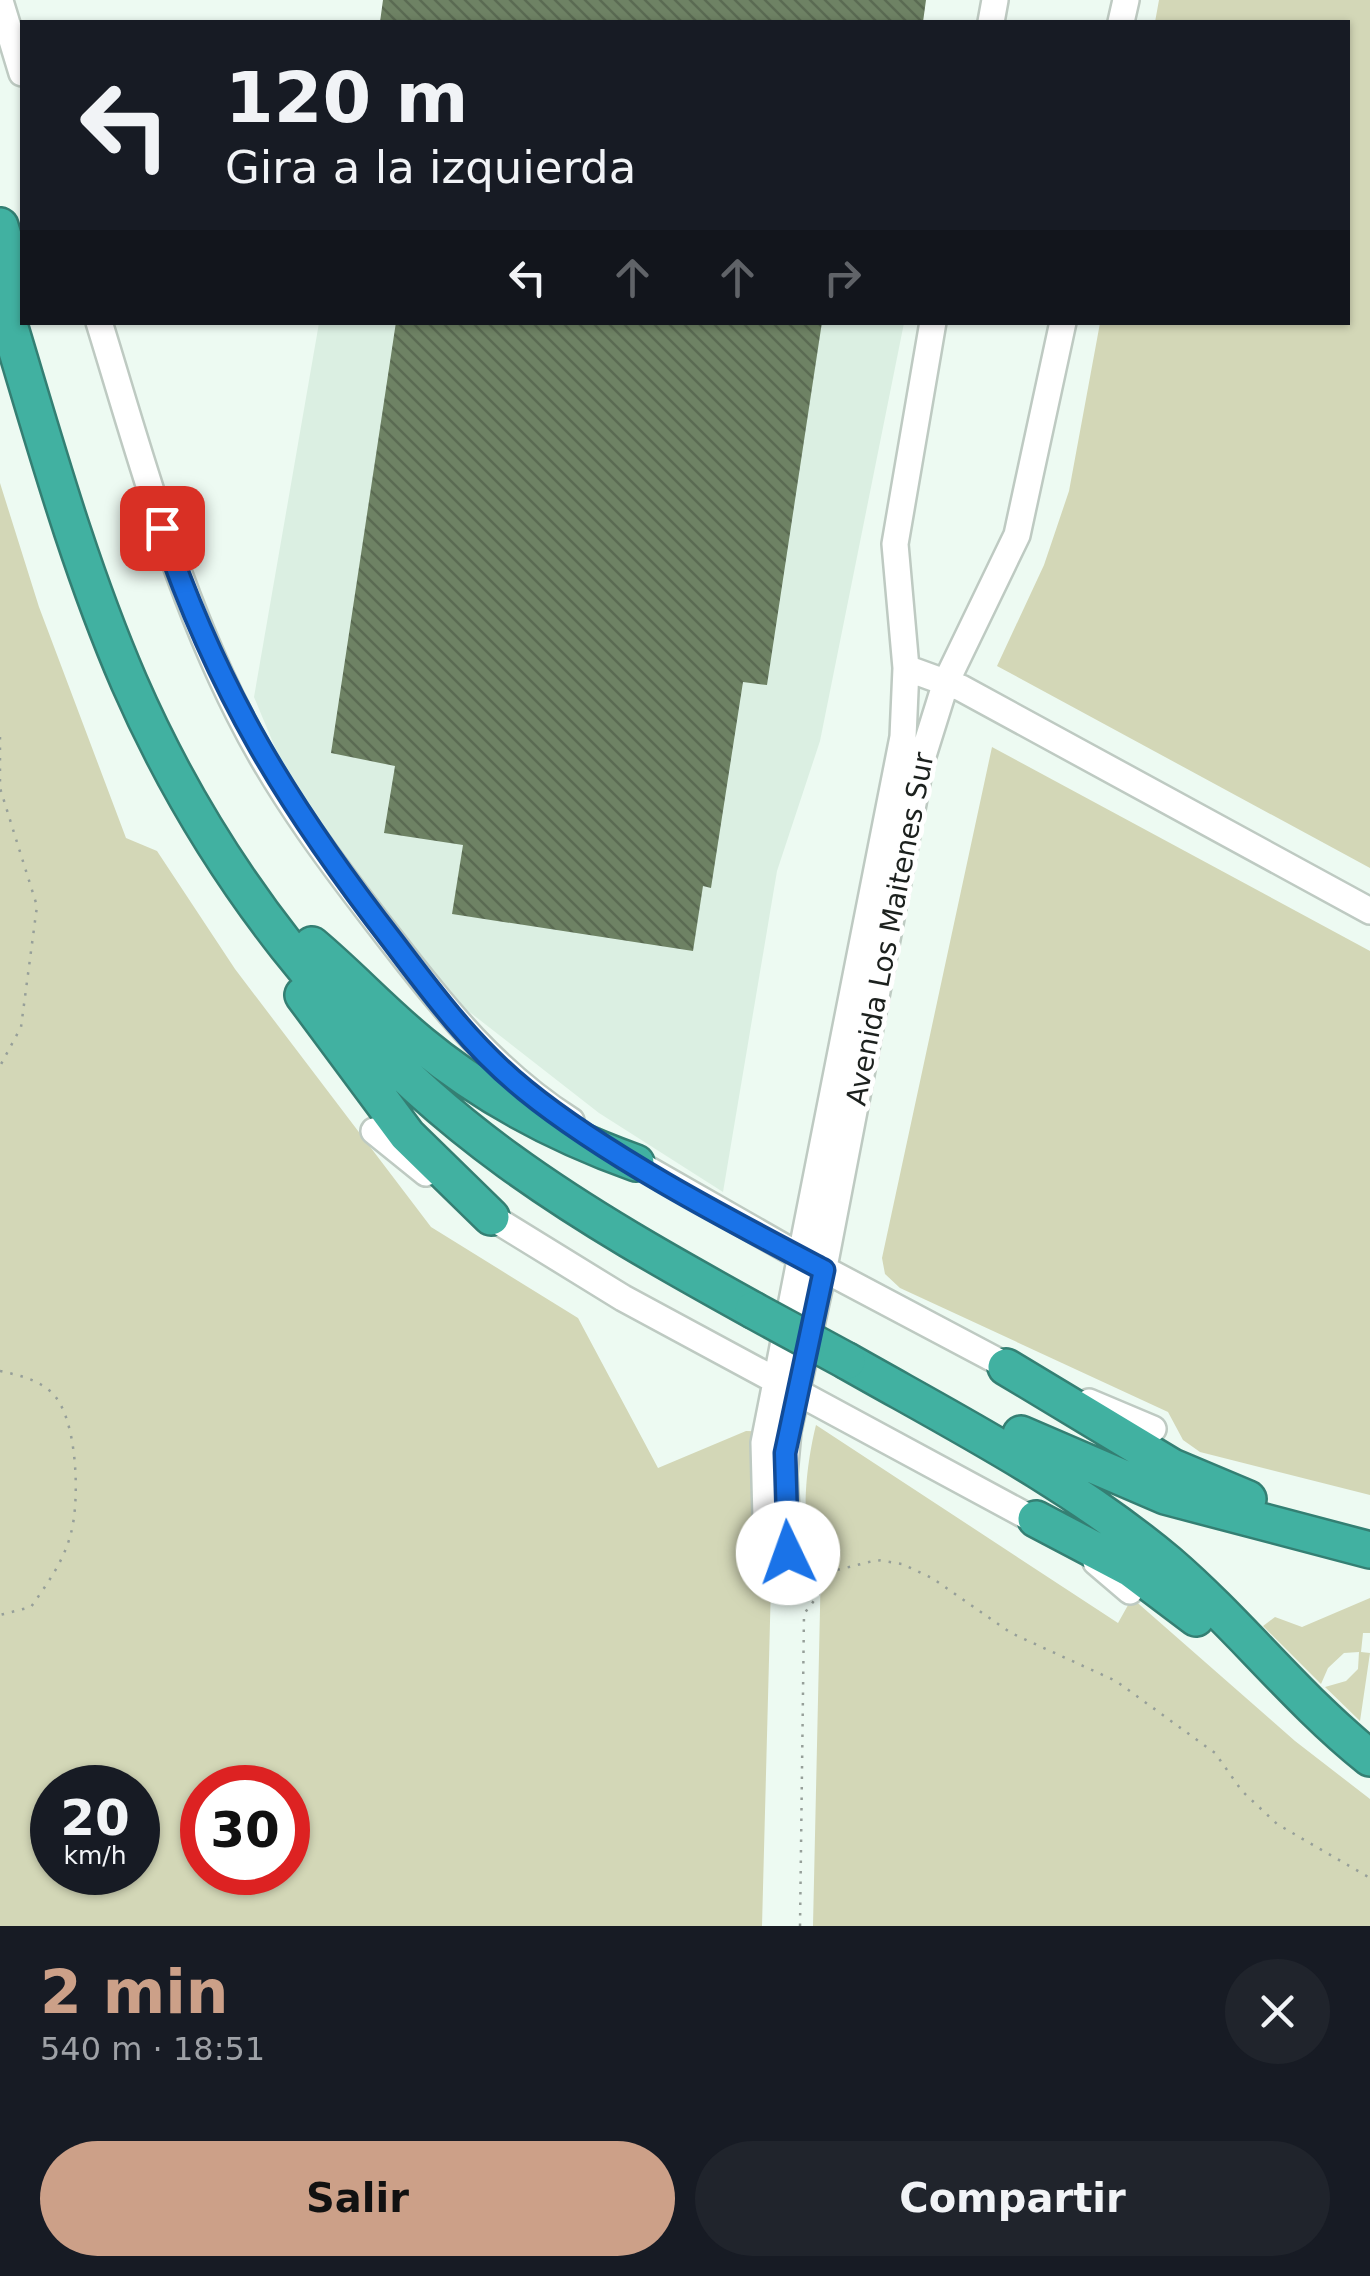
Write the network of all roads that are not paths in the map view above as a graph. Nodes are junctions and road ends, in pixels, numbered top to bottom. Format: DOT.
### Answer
graph roads {
  1 [pos="0,1"];
  2 [pos="20,66"];
  3 [pos="0,226"];
  4 [pos="20,292"];
  5 [pos="0,295"];
  6 [pos="31,325"];
  7 [pos="100,325"];
  8 [pos="932,325"];
  9 [pos="1062,325"];
  10 [pos="906,668"];
  11 [pos="946,682"];
  12 [pos="247,893"];
  13 [pos="1370,912"];
  14 [pos="312,945"];
  15 [pos="861,1022"];
  16 [pos="374,1131"];
  17 [pos="636,1163"];
  18 [pos="492,1217"];
  19 [pos="813,1264"];
  20 [pos="755,1299"];
  21 [pos="849,1350"];
  22 [pos="1006,1367"];
  23 [pos="788,1385"];
  24 [pos="1154,1429"];
  25 [pos="1036,1519"];
  26 [pos="1370,1530"];
  27 [pos="1370,1550"];
  28 [pos="777,1554"];
  29 [pos="1130,1591"];
  30 [pos="1368,1758"];
  1 -- 2 [label="street"];
  3 -- 4 [label="highway"];
  5 -- 12 [label="highway"];
  6 -- 14 [label="highway"];
  7 -- 17 [label="street"];
  8 -- 10 [label="street"];
  9 -- 11 [label="street, Avenida Los Maitenes Sur"];
  10 -- 11 [label="street"];
  10 -- 15 [label="street"];
  11 -- 13 [label="street"];
  11 -- 15 [label="street, Avenida Los Maitenes Sur"];
  12 -- 18 [label="highway"];
  12 -- 20 [label="highway"];
  14 -- 17 [label="highway"];
  14 -- 20 [label="highway"];
  15 -- 19 [label="street"];
  16 -- 18 [label="street"];
  17 -- 19 [label="street"];
  18 -- 23 [label="street"];
  19 -- 22 [label="street"];
  19 -- 23 [label="street"];
  20 -- 21 [label="highway"];
  21 -- 27 [label="highway"];
  21 -- 30 [label="highway"];
  22 -- 24 [label="street"];
  22 -- 26 [label="highway"];
  23 -- 25 [label="street"];
  23 -- 28 [label="street"];
  25 -- 29 [label="street"];
  25 -- 30 [label="highway"];
}
